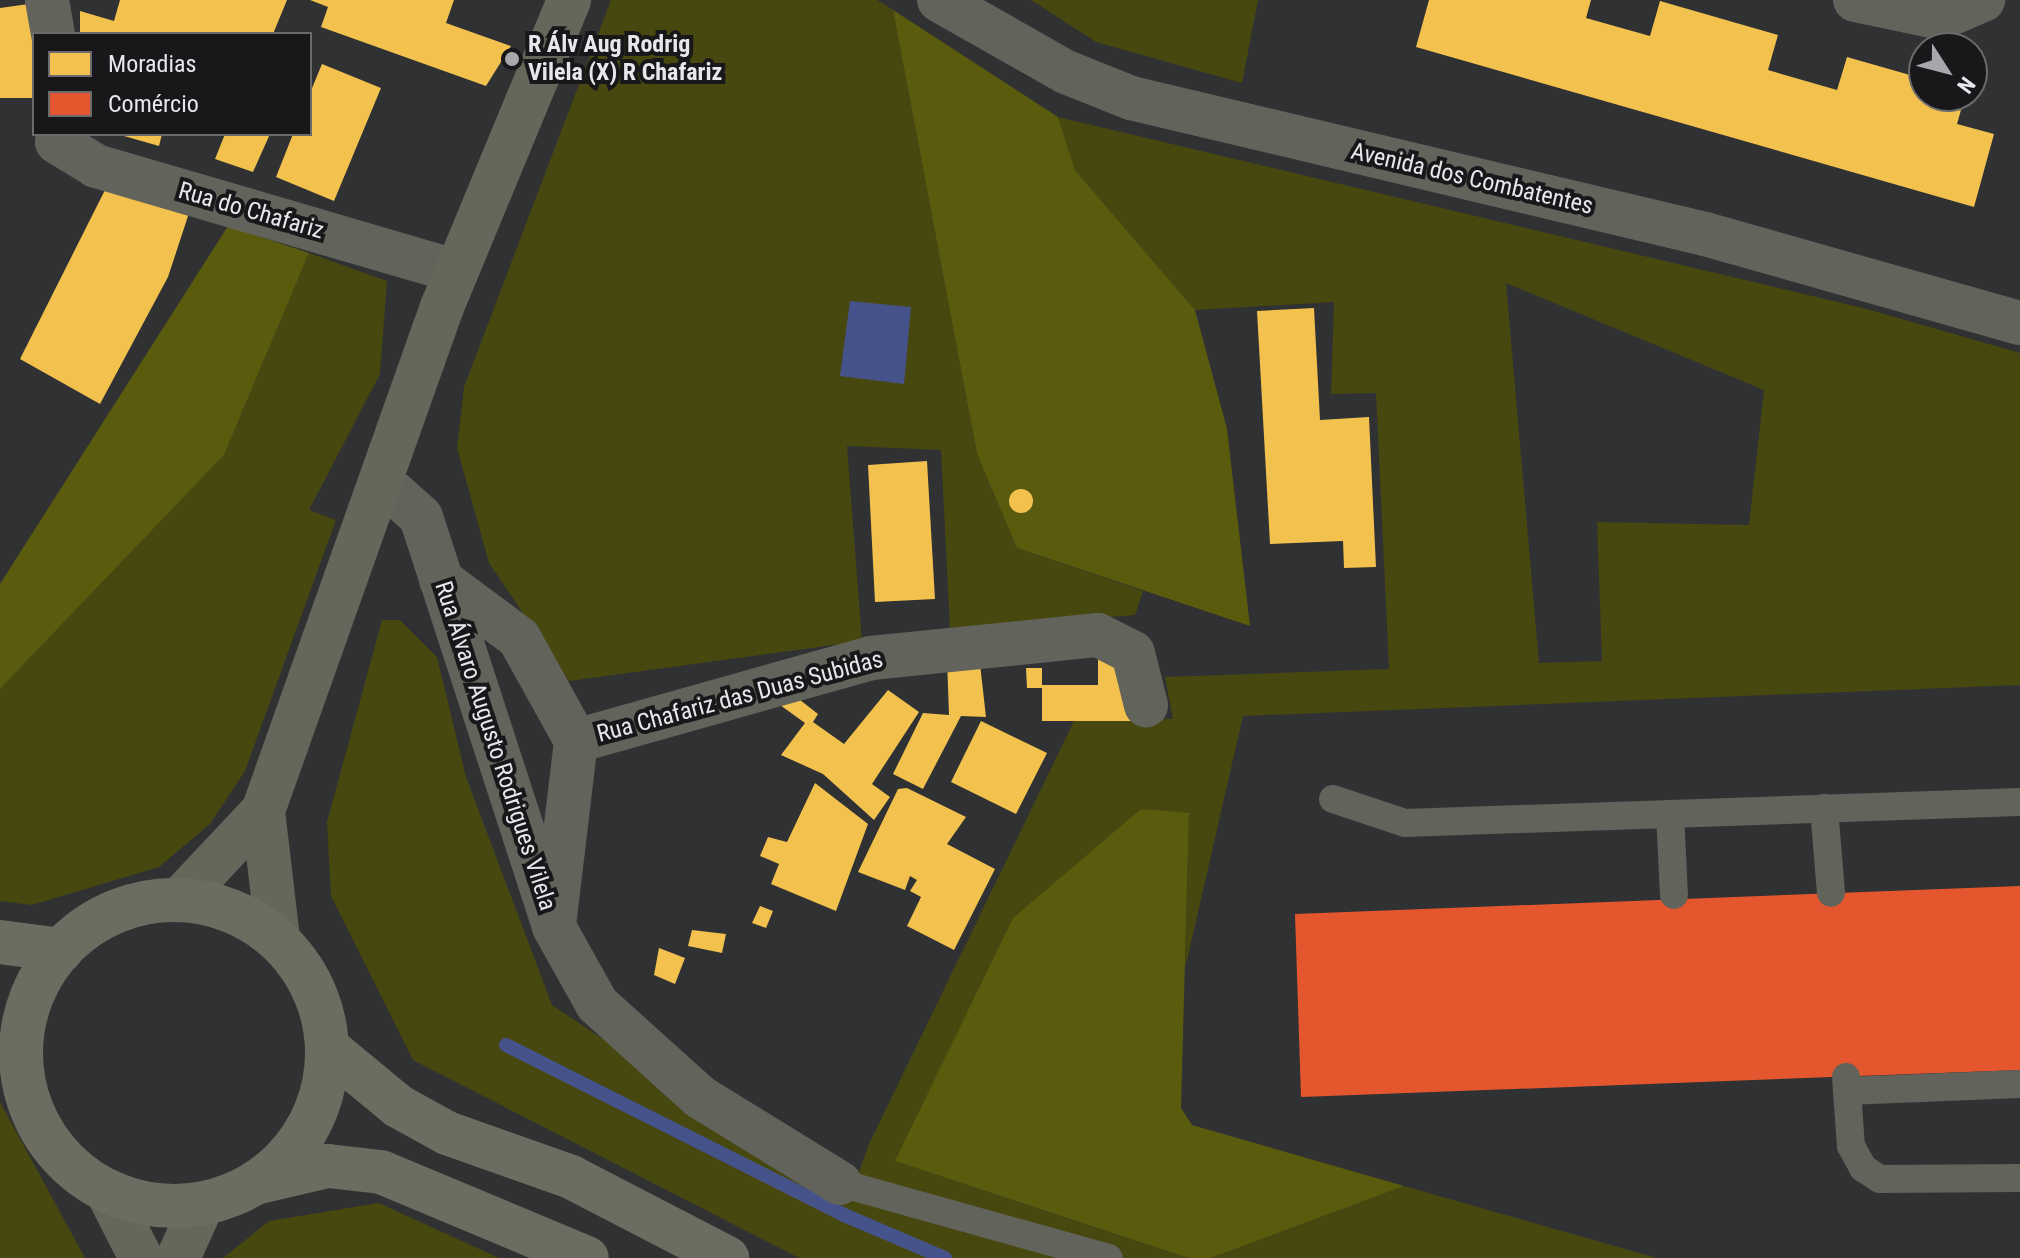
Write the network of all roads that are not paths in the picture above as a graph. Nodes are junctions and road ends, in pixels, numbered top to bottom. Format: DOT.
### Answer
graph roads {
  1 [pos="47,0"];
  2 [pos="569,0"];
  3 [pos="939,0"];
  4 [pos="1855,0"];
  5 [pos="1983,0"];
  6 [pos="53,32"];
  7 [pos="58,136"];
  8 [pos="456,271"];
  9 [pos="2020,323"];
  10 [pos="382,482"];
  11 [pos="441,580"];
  12 [pos="1146,705"];
  13 [pos="576,741"];
  14 [pos="1333,799"];
  15 [pos="2020,802"];
  16 [pos="1824,808"];
  17 [pos="263,811"];
  18 [pos="1670,814"];
  19 [pos="1831,893"];
  20 [pos="1674,895"];
  21 [pos="179,900"];
  22 [pos="554,927"];
  23 [pos="278,939"];
  24 [pos="0,942"];
  25 [pos="61,950"];
  26 [pos="10,1033"];
  27 [pos="328,1048"];
  28 [pos="2020,1084"];
  29 [pos="2020,1178"];
  30 [pos="257,1183"];
  31 [pos="840,1183"];
  32 [pos="108,1193"];
  33 [pos="202,1205"];
  34 [pos="141,1258"];
  35 [pos="178,1258"];
  36 [pos="587,1258"];
  37 [pos="727,1258"];
  38 [pos="1109,1258"];
  1 -- 6 [label="street"];
  2 -- 8 [label="main road"];
  3 -- 9 [label="street, Avenida dos Combatentes"];
  4 -- 5 [label="street"];
  7 -- 8 [label="street, Rua do Chafariz"];
  8 -- 10 [label="main road"];
  10 -- 11 [label="street, Rua Álvaro Augusto Rodrigues Vilela"];
  10 -- 17 [label="main road"];
  11 -- 13 [label="street"];
  11 -- 22 [label="street, Rua Álvaro Augusto Rodrigues Vilela"];
  12 -- 13 [label="street, Rua Chafariz das Duas Subidas"];
  13 -- 22 [label="street"];
  14 -- 18 [label="lane"];
  15 -- 16 [label="lane"];
  16 -- 18 [label="lane"];
  16 -- 19 [label="lane"];
  17 -- 21 [label="main road"];
  17 -- 23 [label="main road"];
  18 -- 20 [label="lane"];
  21 -- 23 [label="main road"];
  21 -- 25 [label="main road"];
  22 -- 31 [label="street, Rua Álvaro Augusto Rodrigues Vilela"];
  23 -- 27 [label="main road"];
  24 -- 25 [label="main road"];
  25 -- 26 [label="main road"];
  26 -- 32 [label="main road"];
  27 -- 30 [label="main road"];
  27 -- 37 [label="main road"];
  28 -- 29 [label="lane"];
  30 -- 33 [label="main road"];
  30 -- 36 [label="main road"];
  31 -- 38 [label="lane"];
  32 -- 33 [label="main road"];
  32 -- 34 [label="main road"];
  33 -- 35 [label="main road"];
}
